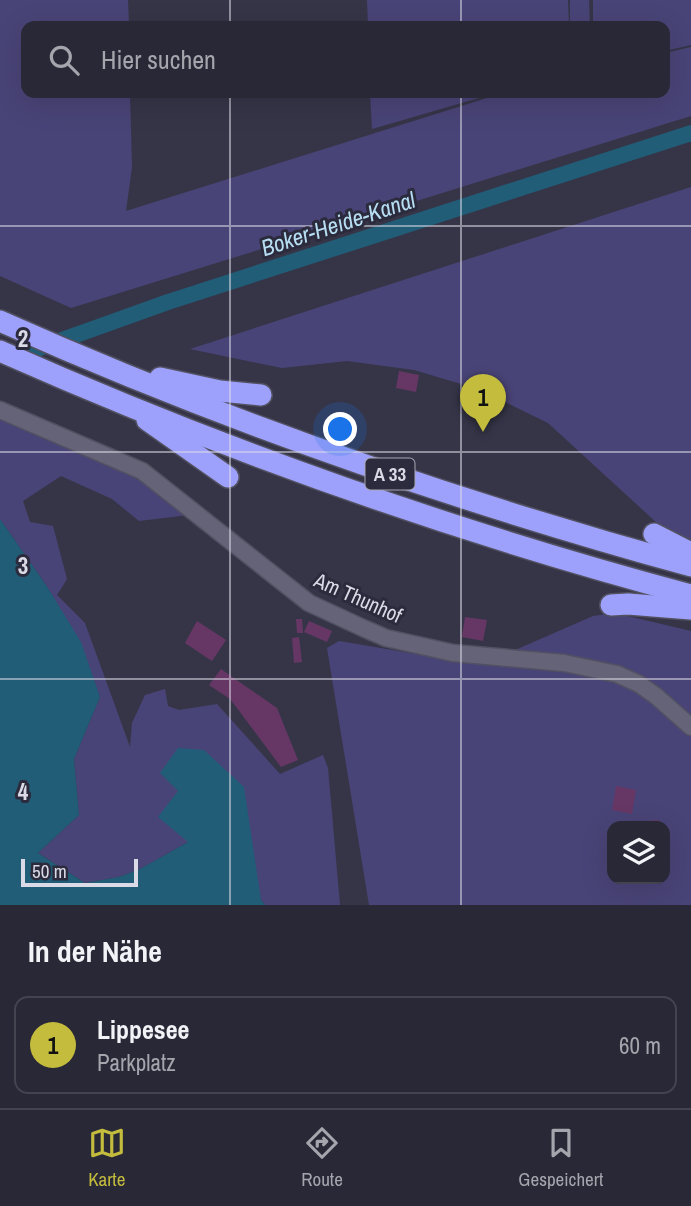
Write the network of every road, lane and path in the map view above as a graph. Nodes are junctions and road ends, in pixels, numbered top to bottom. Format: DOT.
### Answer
graph roads {
  1 [pos="0,321"];
  2 [pos="1,351"];
  3 [pos="88,359"];
  4 [pos="261,396"];
  5 [pos="119,401"];
  6 [pos="0,410"];
  7 [pos="228,477"];
  8 [pos="654,534"];
  9 [pos="691,554"];
  10 [pos="691,566"];
  11 [pos="691,595"];
  12 [pos="611,606"];
  13 [pos="691,609"];
  14 [pos="691,727"];
  1 -- 3 [label="highway, A 33"];
  2 -- 5 [label="highway, A 33"];
  3 -- 4 [label="highway"];
  3 -- 10 [label="highway, A 33"];
  5 -- 7 [label="highway"];
  5 -- 11 [label="highway, A 33"];
  6 -- 14 [label="street, Am Thunhof"];
  8 -- 9 [label="highway"];
  12 -- 13 [label="highway"];
}
